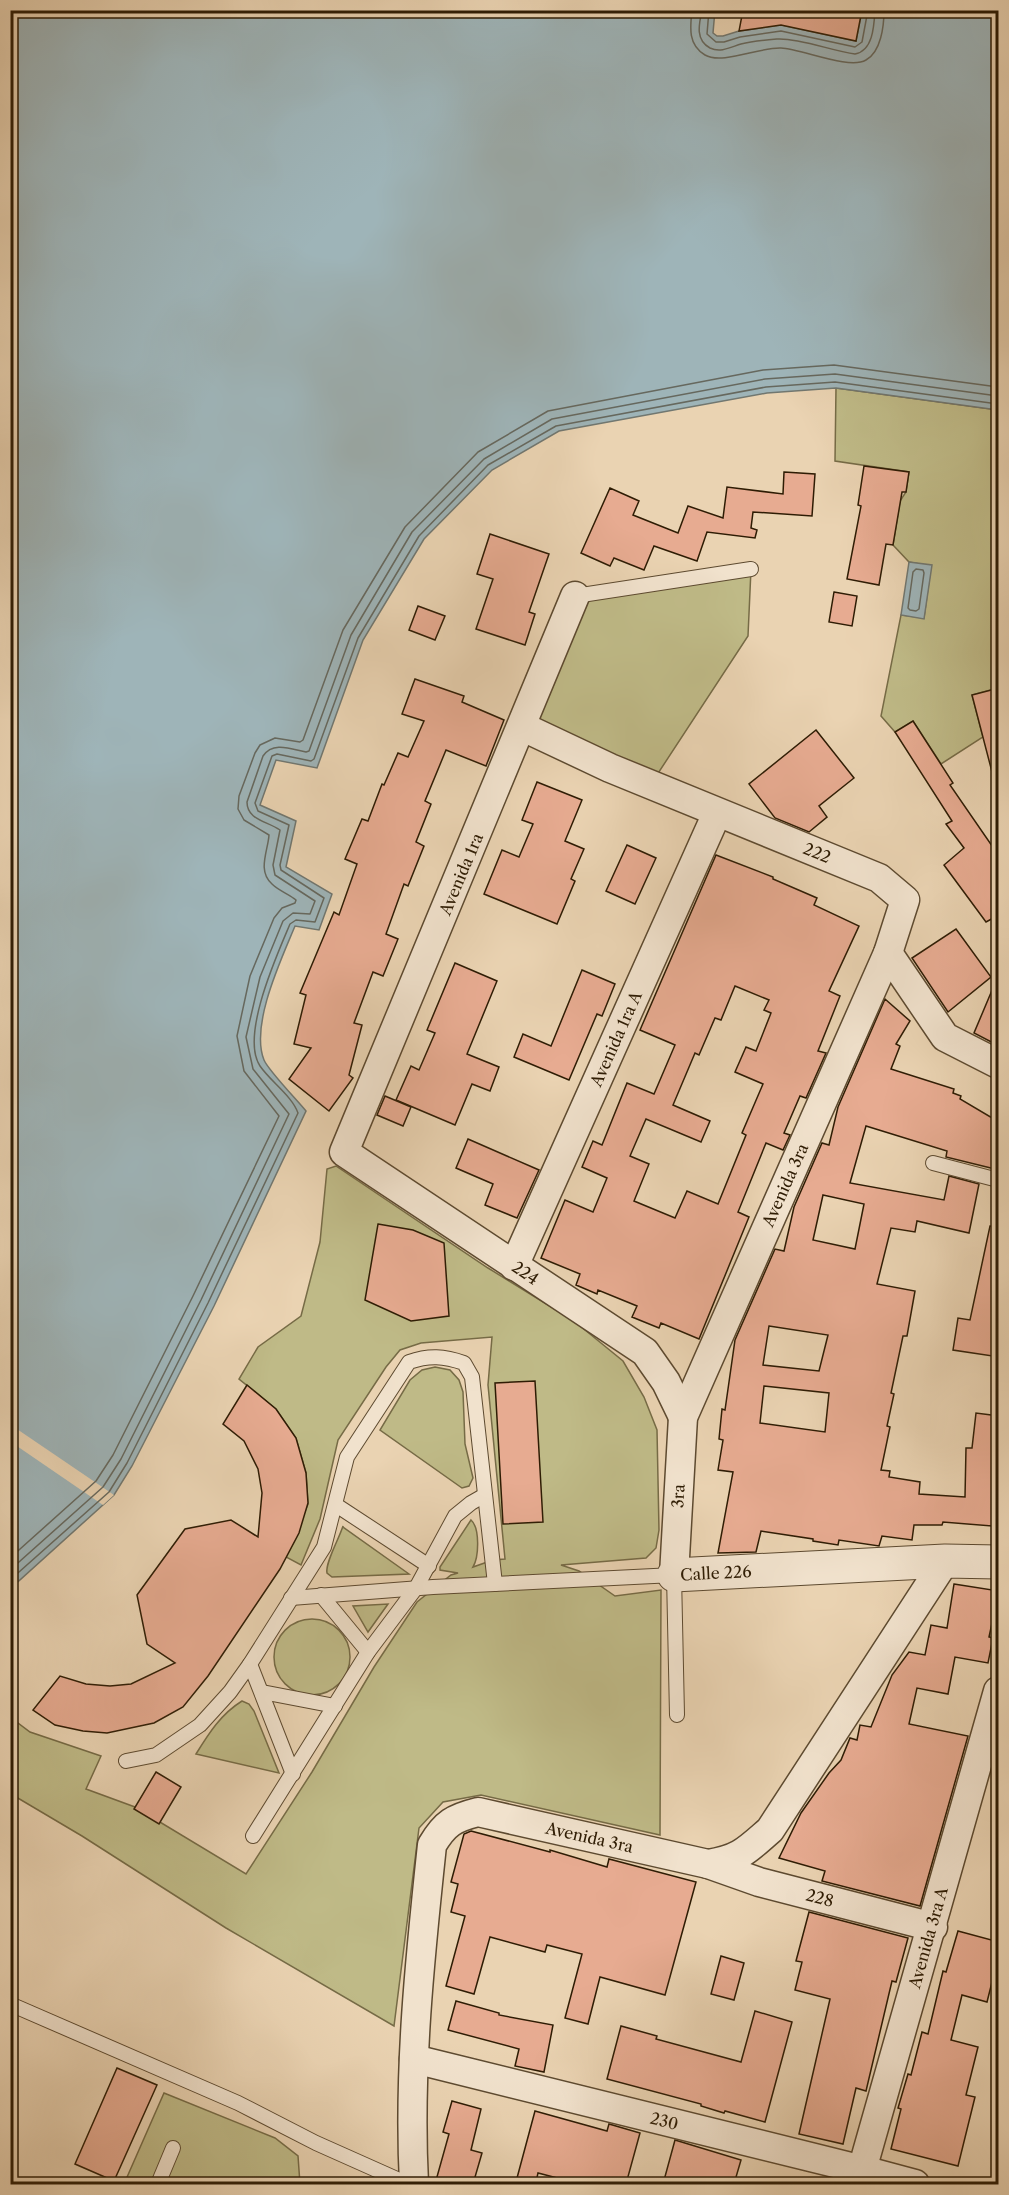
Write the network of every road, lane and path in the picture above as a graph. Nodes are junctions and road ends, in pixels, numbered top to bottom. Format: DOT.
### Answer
graph roads {
  1 [pos="751,569"];
  2 [pos="576,596"];
  3 [pos="523,727"];
  4 [pos="717,813"];
  5 [pos="888,953"];
  6 [pos="999,1064"];
  7 [pos="344,1152"];
  8 [pos="933,1163"];
  9 [pos="999,1180"];
  10 [pos="514,1266"];
  11 [pos="683,1417"];
  12 [pos="485,1495"];
  13 [pos="336,1504"];
  14 [pos="945,1560"];
  15 [pos="999,1562"];
  16 [pos="429,1566"];
  17 [pos="674,1575"];
  18 [pos="495,1584"];
  19 [pos="416,1588"];
  20 [pos="321,1595"];
  21 [pos="291,1598"];
  22 [pos="368,1652"];
  23 [pos="250,1664"];
  24 [pos="999,1690"];
  25 [pos="262,1692"];
  26 [pos="335,1706"];
  27 [pos="677,1716"];
  28 [pos="126,1761"];
  29 [pos="293,1773"];
  30 [pos="254,1836"];
  31 [pos="708,1864"];
  32 [pos="933,1927"];
  33 [pos="10,2004"];
  34 [pos="414,2059"];
  35 [pos="173,2148"];
  36 [pos="861,2177"];
  37 [pos="158,2184"];
  38 [pos="408,2184"];
  39 [pos="414,2184"];
  40 [pos="915,2184"];
  1 -- 2 [label="lane"];
  2 -- 3 [label="street, Avenida 1ra"];
  3 -- 4 [label="street, 222"];
  3 -- 7 [label="street, Avenida 1ra"];
  4 -- 5 [label="street, 222"];
  4 -- 10 [label="street, Avenida 1ra A"];
  5 -- 6 [label="street"];
  5 -- 11 [label="street, Avenida 3ra"];
  7 -- 10 [label="street, 224"];
  8 -- 9 [label="lane"];
  10 -- 11 [label="street, 224"];
  11 -- 17 [label="street, 3ra"];
  12 -- 13 [label="lane"];
  12 -- 16 [label="lane"];
  12 -- 18 [label="lane"];
  13 -- 16 [label="lane"];
  13 -- 21 [label="lane"];
  14 -- 15 [label="street, Calle 226"];
  14 -- 17 [label="street, Calle 226"];
  14 -- 31 [label="street, Avenida 3ra"];
  16 -- 19 [label="lane"];
  17 -- 18 [label="lane, Calle 226"];
  17 -- 27 [label="lane"];
  18 -- 19 [label="lane, Calle 226"];
  19 -- 20 [label="lane, Calle 226"];
  19 -- 22 [label="lane"];
  20 -- 21 [label="lane"];
  20 -- 22 [label="lane"];
  21 -- 23 [label="lane"];
  22 -- 26 [label="lane"];
  23 -- 25 [label="lane"];
  23 -- 28 [label="lane"];
  24 -- 32 [label="street, Avenida 3ra A"];
  25 -- 26 [label="lane"];
  25 -- 29 [label="lane"];
  26 -- 29 [label="lane"];
  29 -- 30 [label="lane"];
  31 -- 32 [label="street, 228"];
  31 -- 34 [label="street, Avenida 3ra"];
  32 -- 36 [label="street, Avenida 3ra A"];
  33 -- 38 [label="lane"];
  34 -- 36 [label="street, 230"];
  34 -- 39 [label="street, Avenida 3ra"];
  35 -- 37 [label="lane"];
  36 -- 40 [label="street, 230"];
}
